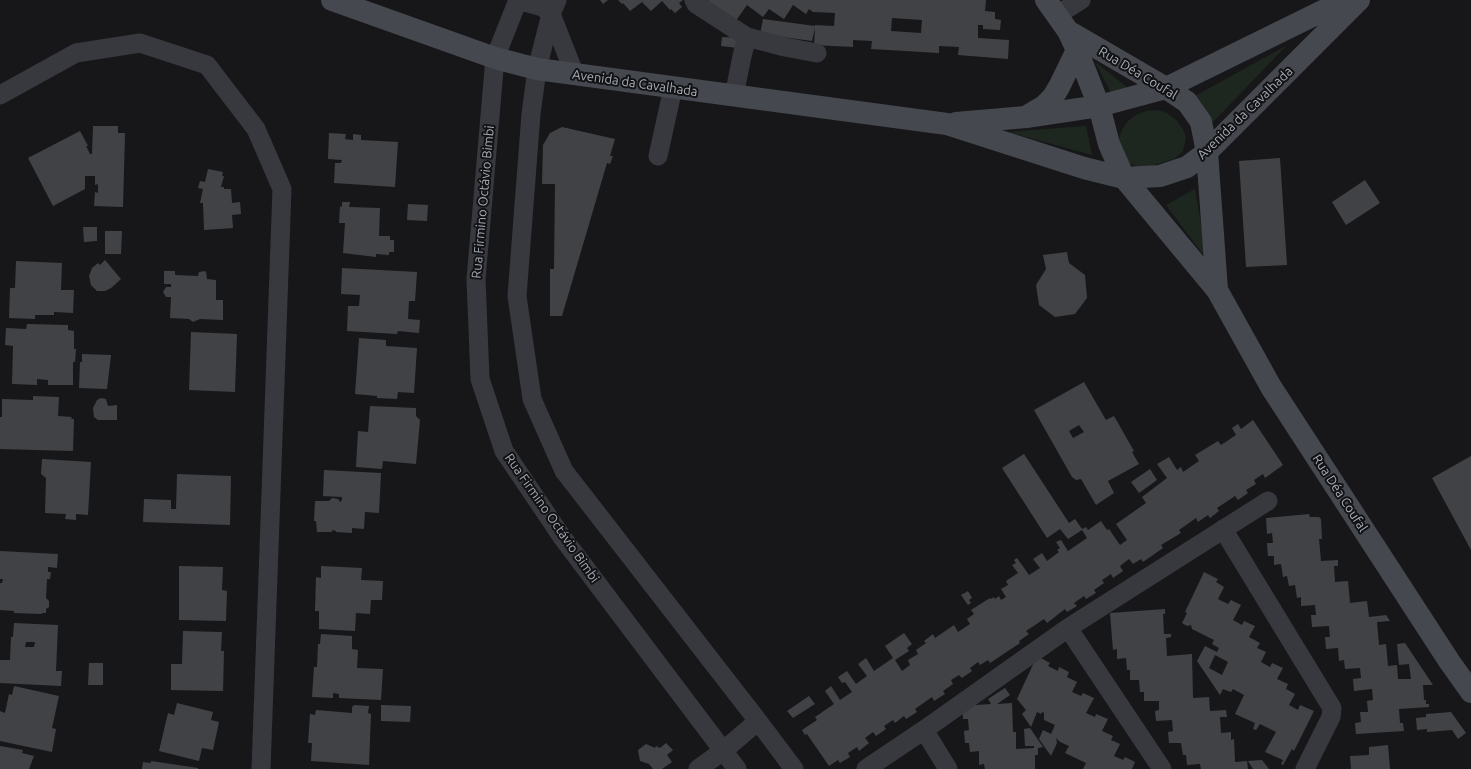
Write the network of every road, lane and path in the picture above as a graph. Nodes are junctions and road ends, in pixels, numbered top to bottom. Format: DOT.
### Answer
graph roads {
  1 [pos="332,0"];
  2 [pos="518,0"];
  3 [pos="694,0"];
  4 [pos="1081,0"];
  5 [pos="1345,0"];
  6 [pos="1359,0"];
  7 [pos="554,7"];
  8 [pos="1062,24"];
  9 [pos="747,37"];
  10 [pos="817,53"];
  11 [pos="495,58"];
  12 [pos="537,69"];
  13 [pos="575,75"];
  14 [pos="673,88"];
  15 [pos="1166,88"];
  16 [pos="0,95"];
  17 [pos="734,96"];
  18 [pos="1099,106"];
  19 [pos="1026,117"];
  20 [pos="947,124"];
  21 [pos="1207,152"];
  22 [pos="658,156"];
  23 [pos="1124,178"];
  24 [pos="1217,290"];
  25 [pos="1268,501"];
  26 [pos="1222,529"];
  27 [pos="1068,628"];
  28 [pos="1471,692"];
  29 [pos="758,720"];
  30 [pos="924,730"];
  31 [pos="723,751"];
  32 [pos="260,769"];
  33 [pos="698,769"];
  34 [pos="737,769"];
  35 [pos="794,769"];
  36 [pos="866,769"];
  37 [pos="948,769"];
  38 [pos="1162,769"];
  39 [pos="1305,769"];
  1 -- 11 [label="main road, Avenida da Cavalhada"];
  2 -- 7 [label="street"];
  2 -- 11 [label="street, Rua Firmino Octávio Bimbi"];
  3 -- 9 [label="street"];
  4 -- 8 [label="street"];
  5 -- 15 [label="main road, Avenida da Cavalhada"];
  6 -- 21 [label="main road, Avenida da Cavalhada"];
  7 -- 12 [label="street"];
  7 -- 13 [label="street"];
  8 -- 15 [label="main road, Rua Déa Coufal"];
  8 -- 18 [label="main road, Rua Déa Coufal"];
  8 -- 19 [label="main road"];
  9 -- 10 [label="street"];
  9 -- 17 [label="street"];
  11 -- 12 [label="main road, Avenida da Cavalhada"];
  11 -- 31 [label="street, Rua Firmino Octávio Bimbi"];
  12 -- 13 [label="main road, Avenida da Cavalhada"];
  12 -- 29 [label="street"];
  13 -- 14 [label="main road, Avenida da Cavalhada"];
  14 -- 17 [label="main road, Avenida da Cavalhada"];
  14 -- 22 [label="street"];
  15 -- 18 [label="main road, Avenida da Cavalhada"];
  15 -- 21 [label="main road, Rua Déa Coufal"];
  16 -- 32 [label="street"];
  17 -- 20 [label="main road, Avenida da Cavalhada"];
  18 -- 19 [label="main road, Avenida da Cavalhada"];
  18 -- 23 [label="main road, Rua Déa Coufal"];
  19 -- 20 [label="main road, Avenida da Cavalhada"];
  20 -- 23 [label="main road, Avenida da Cavalhada"];
  21 -- 23 [label="main road, Avenida da Cavalhada"];
  21 -- 24 [label="main road, Rua Déa Coufal"];
  23 -- 24 [label="main road, Rua Déa Coufal"];
  24 -- 28 [label="main road, Rua Déa Coufal"];
  25 -- 26 [label="street"];
  26 -- 27 [label="street"];
  26 -- 39 [label="street"];
  27 -- 30 [label="street"];
  27 -- 38 [label="street"];
  29 -- 31 [label="street"];
  29 -- 35 [label="street"];
  30 -- 36 [label="street"];
  30 -- 37 [label="street"];
  31 -- 33 [label="street"];
  31 -- 34 [label="street, Rua Firmino Octávio Bimbi"];
}
